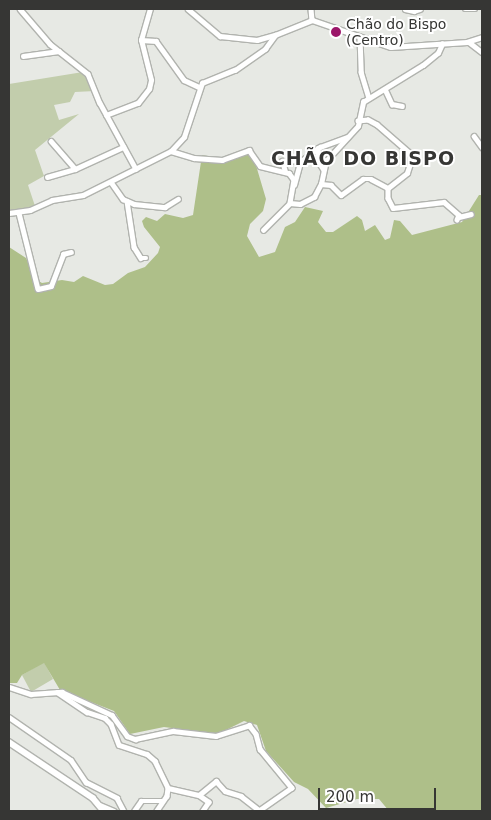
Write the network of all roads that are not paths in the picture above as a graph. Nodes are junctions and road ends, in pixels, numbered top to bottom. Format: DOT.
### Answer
graph roads {
  1 [pos="20,9"];
  2 [pos="150,9"];
  3 [pos="188,9"];
  4 [pos="311,9"];
  5 [pos="405,9"];
  6 [pos="420,9"];
  7 [pos="465,9"];
  8 [pos="476,9"];
  9 [pos="312,20"];
  10 [pos="275,35"];
  11 [pos="360,37"];
  12 [pos="482,37"];
  13 [pos="141,40"];
  14 [pos="469,42"];
  15 [pos="442,44"];
  16 [pos="59,51"];
  17 [pos="482,52"];
  18 [pos="23,56"];
  19 [pos="199,87"];
  20 [pos="385,89"];
  21 [pos="369,98"];
  22 [pos="402,106"];
  23 [pos="106,115"];
  24 [pos="358,121"];
  25 [pos="474,136"];
  26 [pos="348,137"];
  27 [pos="51,141"];
  28 [pos="124,147"];
  29 [pos="482,147"];
  30 [pos="318,148"];
  31 [pos="171,151"];
  32 [pos="302,160"];
  33 [pos="75,169"];
  34 [pos="136,170"];
  35 [pos="324,170"];
  36 [pos="285,172"];
  37 [pos="47,177"];
  38 [pos="111,182"];
  39 [pos="321,184"];
  40 [pos="293,186"];
  41 [pos="388,188"];
  42 [pos="178,200"];
  43 [pos="127,201"];
  44 [pos="290,202"];
  45 [pos="19,212"];
  46 [pos="9,213"];
  47 [pos="471,214"];
  48 [pos="263,230"];
  49 [pos="71,252"];
  50 [pos="146,258"];
  51 [pos="9,687"];
  52 [pos="57,692"];
  53 [pos="9,717"];
  54 [pos="9,742"];
  55 [pos="168,788"];
  56 [pos="199,795"];
  57 [pos="162,801"];
  58 [pos="100,805"];
  59 [pos="104,811"];
  60 [pos="114,811"];
  61 [pos="124,811"];
  62 [pos="134,811"];
  63 [pos="157,811"];
  64 [pos="203,811"];
  65 [pos="259,811"];
  1 -- 16 [label="street"];
  2 -- 13 [label="street"];
  3 -- 10 [label="street"];
  4 -- 9 [label="street"];
  5 -- 6 [label="street"];
  7 -- 8 [label="street"];
  9 -- 10 [label="street"];
  9 -- 11 [label="street"];
  10 -- 19 [label="street"];
  11 -- 15 [label="street"];
  11 -- 21 [label="street"];
  12 -- 14 [label="street"];
  13 -- 19 [label="street"];
  13 -- 23 [label="street"];
  14 -- 15 [label="street"];
  14 -- 17 [label="street"];
  15 -- 20 [label="street"];
  16 -- 18 [label="street"];
  16 -- 23 [label="street"];
  19 -- 31 [label="street"];
  20 -- 21 [label="street"];
  20 -- 22 [label="street"];
  21 -- 24 [label="street"];
  23 -- 28 [label="street"];
  24 -- 26 [label="street"];
  24 -- 41 [label="street"];
  25 -- 29 [label="street"];
  26 -- 30 [label="street"];
  26 -- 35 [label="street"];
  27 -- 33 [label="street"];
  28 -- 33 [label="street"];
  28 -- 34 [label="street"];
  30 -- 32 [label="street"];
  30 -- 35 [label="street"];
  31 -- 34 [label="street"];
  31 -- 36 [label="street"];
  32 -- 36 [label="street"];
  32 -- 40 [label="street"];
  33 -- 37 [label="street"];
  34 -- 38 [label="street"];
  35 -- 39 [label="street"];
  36 -- 40 [label="street"];
  38 -- 43 [label="street"];
  38 -- 45 [label="street"];
  39 -- 41 [label="street"];
  39 -- 44 [label="street"];
  40 -- 44 [label="street"];
  41 -- 47 [label="street"];
  42 -- 43 [label="street"];
  43 -- 50 [label="street"];
  44 -- 48 [label="street"];
  45 -- 46 [label="street"];
  45 -- 49 [label="street"];
  51 -- 52 [label="street"];
  52 -- 55 [label="street"];
  52 -- 65 [label="street"];
  53 -- 61 [label="street"];
  54 -- 58 [label="main road"];
  55 -- 56 [label="street"];
  55 -- 57 [label="street"];
  56 -- 64 [label="street"];
  56 -- 65 [label="street"];
  57 -- 62 [label="street"];
  57 -- 63 [label="street"];
  58 -- 59 [label="main road"];
  58 -- 60 [label="street"];
}
